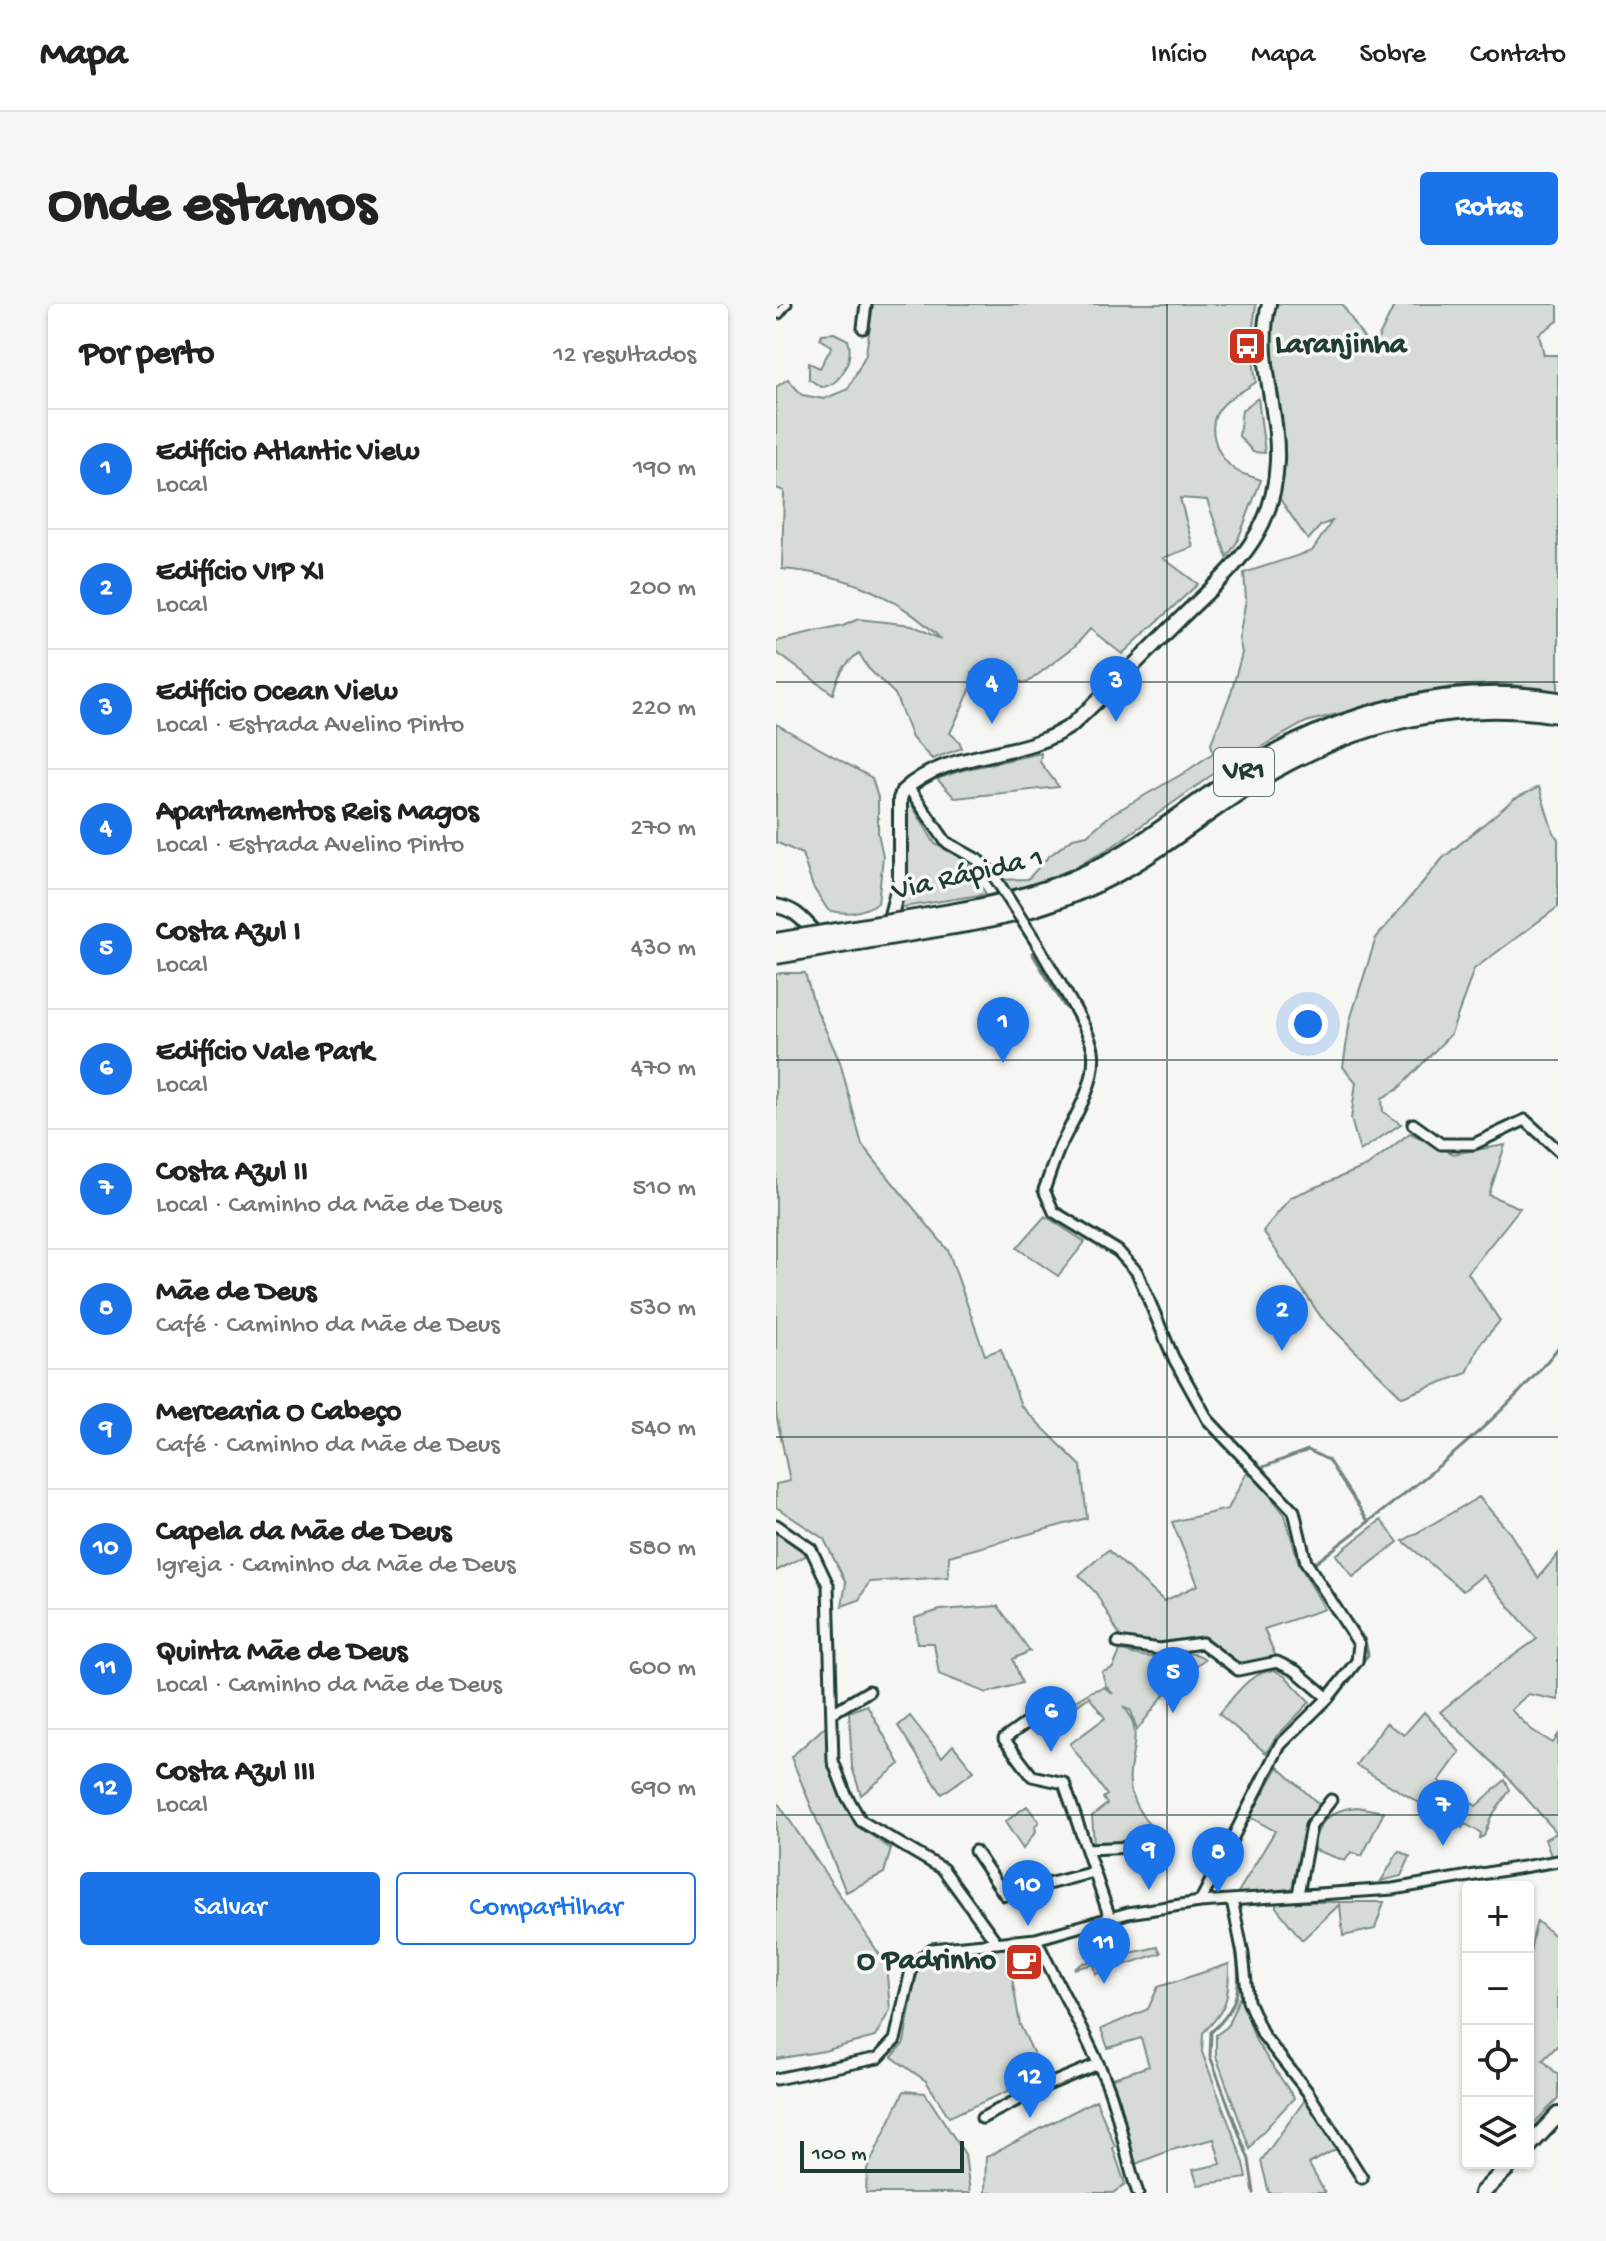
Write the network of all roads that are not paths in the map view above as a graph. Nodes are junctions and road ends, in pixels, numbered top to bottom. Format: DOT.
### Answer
graph roads {
  1 [pos="787,304"];
  2 [pos="866,304"];
  3 [pos="1269,304"];
  4 [pos="776,311"];
  5 [pos="863,328"];
  6 [pos="1558,701"];
  7 [pos="1558,714"];
  8 [pos="908,787"];
  9 [pos="776,906"];
  10 [pos="952,919"];
  11 [pos="776,942"];
  12 [pos="776,955"];
  13 [pos="1413,1124"];
  14 [pos="1558,1150"];
  15 [pos="776,1525"];
  16 [pos="1118,1643"];
  17 [pos="869,1691"];
  18 [pos="1328,1698"];
  19 [pos="832,1713"];
  20 [pos="1029,1721"];
  21 [pos="1331,1800"];
  22 [pos="1158,1846"];
  23 [pos="1087,1849"];
  24 [pos="975,1851"];
  25 [pos="1558,1861"];
  26 [pos="1094,1872"];
  27 [pos="1298,1894"];
  28 [pos="1232,1900"];
  29 [pos="1200,1902"];
  30 [pos="1110,1918"];
  31 [pos="1036,1939"];
  32 [pos="997,1943"];
  33 [pos="1098,2064"];
  34 [pos="776,2079"];
  35 [pos="1558,2115"];
  36 [pos="982,2118"];
  37 [pos="1534,2141"];
  38 [pos="1506,2169"];
  39 [pos="1362,2178"];
  40 [pos="1138,2193"];
  41 [pos="1482,2193"];
  1 -- 4 [label="street"];
  2 -- 5 [label="street"];
  3 -- 8 [label="street"];
  6 -- 10 [label="highway, Via Rápida 1 / VR1"];
  7 -- 10 [label="highway, Via Rápida 1 / VR1"];
  8 -- 9 [label="street"];
  8 -- 18 [label="street, bridge"];
  10 -- 11 [label="highway, Via Rápida 1 / VR1, bridge"];
  10 -- 12 [label="highway, Via Rápida 1 / VR1, bridge"];
  13 -- 14 [label="street"];
  15 -- 19 [label="street"];
  16 -- 18 [label="street"];
  17 -- 19 [label="street"];
  18 -- 29 [label="street"];
  19 -- 32 [label="street"];
  20 -- 23 [label="street"];
  21 -- 27 [label="street"];
  22 -- 23 [label="street"];
  23 -- 26 [label="street"];
  24 -- 26 [label="street"];
  25 -- 27 [label="street"];
  26 -- 30 [label="street"];
  27 -- 28 [label="street"];
  28 -- 29 [label="street"];
  28 -- 39 [label="street"];
  29 -- 30 [label="street"];
  30 -- 31 [label="street"];
  31 -- 32 [label="street"];
  31 -- 33 [label="street"];
  32 -- 34 [label="street"];
  33 -- 36 [label="street"];
  33 -- 40 [label="street"];
  35 -- 37 [label="main road"];
  38 -- 41 [label="main road"];
}
